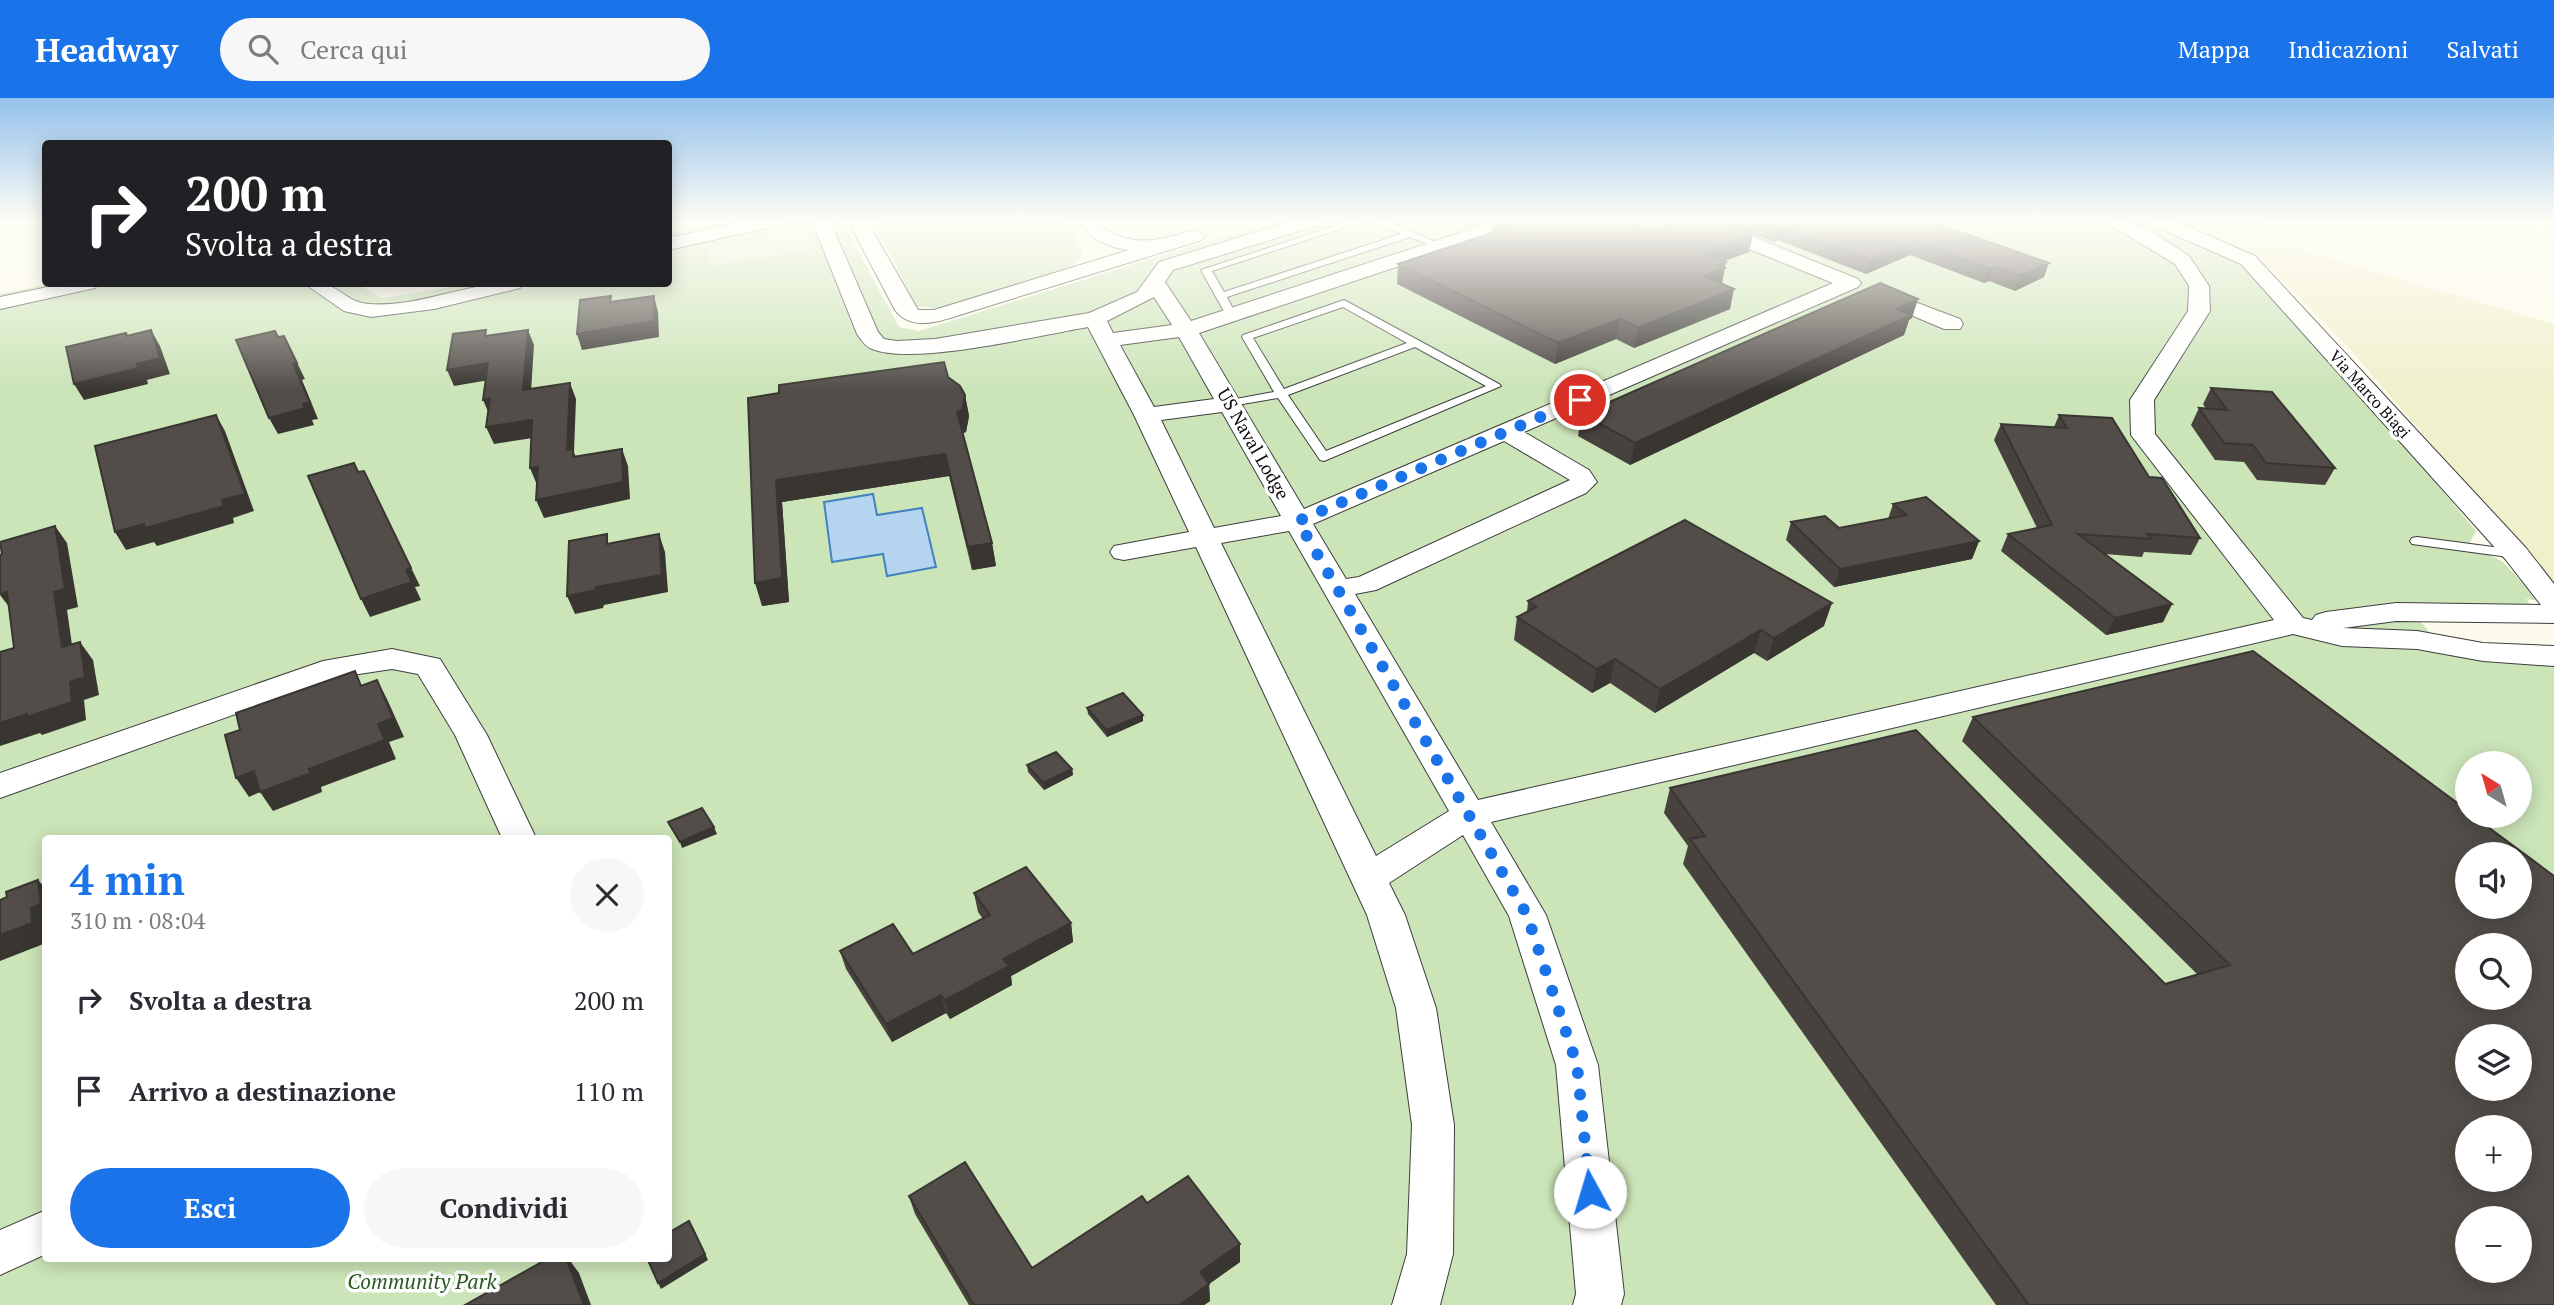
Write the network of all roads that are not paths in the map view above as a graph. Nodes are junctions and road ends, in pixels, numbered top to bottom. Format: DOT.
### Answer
graph roads {
  1 [pos="844,277"];
  2 [pos="888,277"];
  3 [pos="1047,277"];
  4 [pos="1158,277"];
  5 [pos="1210,277"];
  6 [pos="1278,277"];
  7 [pos="1345,277"];
  8 [pos="1837,277"];
  9 [pos="2193,277"];
  10 [pos="2264,277"];
  11 [pos="42,280"];
  12 [pos="1154,283"];
  13 [pos="1851,283"];
  14 [pos="74,287"];
  15 [pos="320,287"];
  16 [pos="500,287"];
  17 [pos="0,289"];
  18 [pos="1221,296"];
  19 [pos="0,303"];
  20 [pos="1231,315"];
  21 [pos="1952,324"];
  22 [pos="1101,330"];
  23 [pos="1186,330"];
  24 [pos="1416,343"];
  25 [pos="1281,394"];
  26 [pos="1229,404"];
  27 [pos="1146,415"];
  28 [pos="1506,432"];
  29 [pos="1298,521"];
  30 [pos="1205,538"];
  31 [pos="2417,541"];
  32 [pos="1124,552"];
  33 [pos="2516,554"];
  34 [pos="1338,589"];
  35 [pos="2554,603"];
  36 [pos="2554,614"];
  37 [pos="2293,625"];
  38 [pos="2554,656"];
  39 [pos="0,786"];
  40 [pos="1468,815"];
  41 [pos="518,835"];
  42 [pos="1369,878"];
  43 [pos="42,1233"];
  44 [pos="0,1253"];
  45 [pos="1416,1305"];
  46 [pos="1597,1305"];
  1 -- 22 [label="street"];
  2 -- 3 [label="street"];
  4 -- 12 [label="street"];
  5 -- 18 [label="lane"];
  6 -- 18 [label="lane"];
  7 -- 20 [label="street"];
  8 -- 13 [label="street"];
  9 -- 37 [label="street"];
  10 -- 33 [label="street, Via Marco Biagi"];
  11 -- 17 [label="street"];
  12 -- 22 [label="street"];
  12 -- 23 [label="street, US Naval Lodge"];
  13 -- 21 [label="street"];
  13 -- 28 [label="street"];
  14 -- 19 [label="street"];
  15 -- 16 [label="street"];
  18 -- 20 [label="lane"];
  20 -- 23 [label="street"];
  22 -- 23 [label="street"];
  22 -- 27 [label="street"];
  23 -- 26 [label="street, US Naval Lodge"];
  24 -- 25 [label="lane"];
  24 -- 25 [label="lane"];
  24 -- 25 [label="lane"];
  25 -- 26 [label="lane"];
  26 -- 27 [label="street"];
  26 -- 29 [label="street, US Naval Lodge"];
  27 -- 30 [label="street"];
  28 -- 29 [label="street"];
  28 -- 34 [label="street"];
  29 -- 30 [label="street"];
  29 -- 34 [label="street, US Naval Lodge"];
  30 -- 32 [label="street"];
  30 -- 42 [label="street"];
  31 -- 33 [label="lane"];
  33 -- 35 [label="street, Via Marco Biagi"];
  34 -- 40 [label="street, US Naval Lodge"];
  36 -- 37 [label="street"];
  37 -- 38 [label="street"];
  37 -- 40 [label="street"];
  39 -- 41 [label="street"];
  40 -- 42 [label="street"];
  40 -- 46 [label="street, US Naval Lodge"];
  42 -- 45 [label="street"];
  43 -- 44 [label="street"];
}
